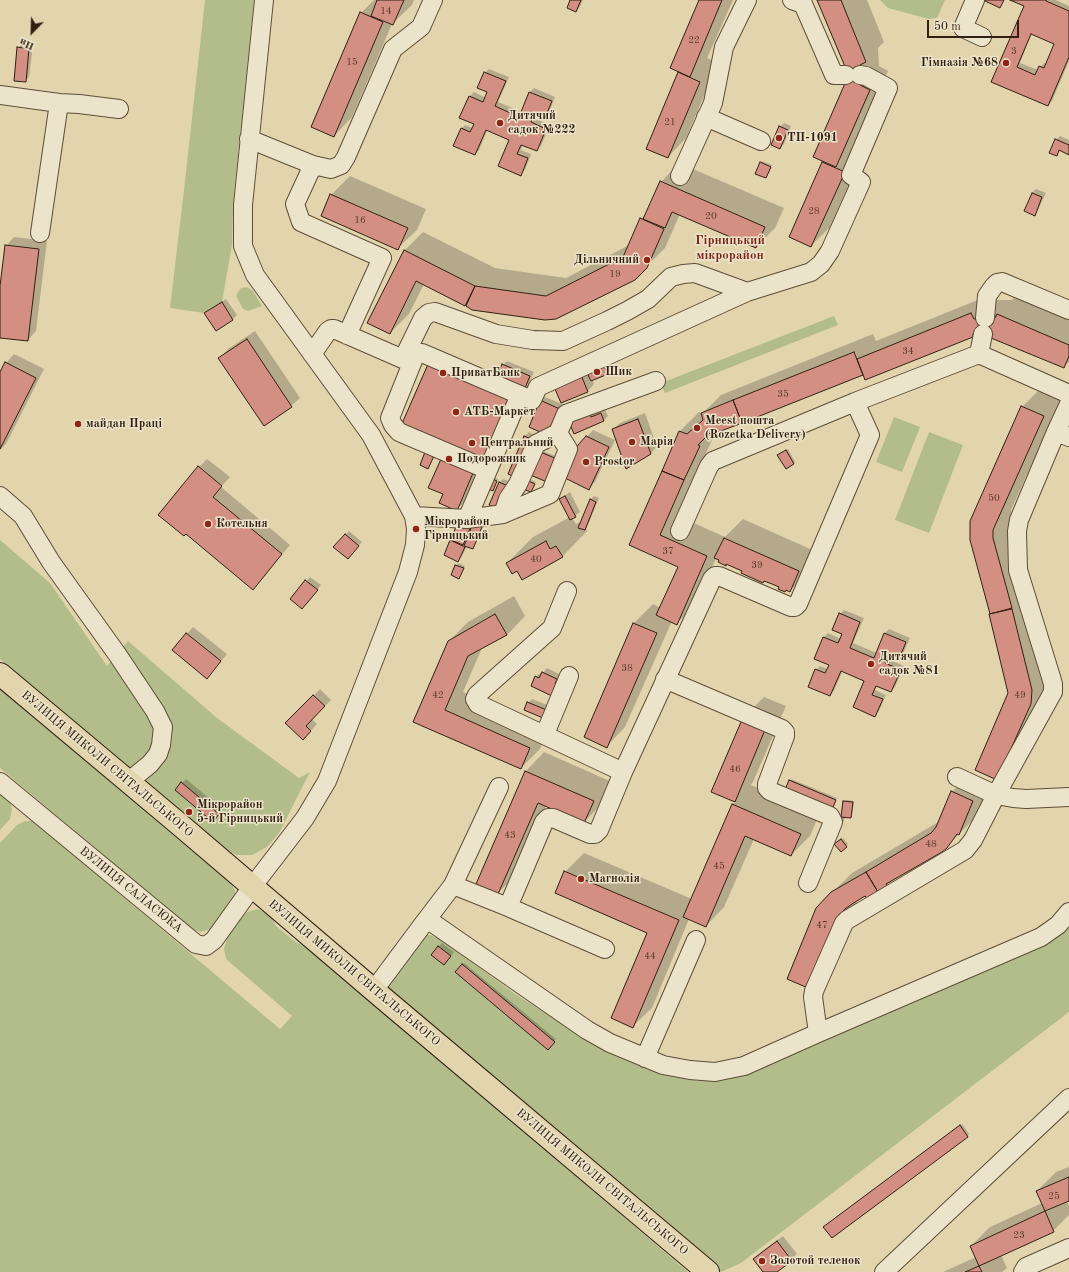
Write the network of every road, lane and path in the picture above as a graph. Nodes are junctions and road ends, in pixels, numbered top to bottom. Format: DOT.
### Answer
graph roads {
  1 [pos="264,0"];
  2 [pos="433,0"];
  3 [pos="747,0"];
  4 [pos="792,0"];
  5 [pos="975,0"];
  6 [pos="982,37"];
  7 [pos="0,94"];
  8 [pos="59,103"];
  9 [pos="118,109"];
  10 [pos="706,117"];
  11 [pos="249,139"];
  12 [pos="761,141"];
  13 [pos="313,165"];
  14 [pos="680,176"];
  15 [pos="40,232"];
  16 [pos="747,292"];
  17 [pos="1069,310"];
  18 [pos="347,335"];
  19 [pos="312,354"];
  20 [pos="979,354"];
  21 [pos="407,361"];
  22 [pos="656,381"];
  23 [pos="1069,394"];
  24 [pos="520,395"];
  25 [pos="855,402"];
  26 [pos="1069,404"];
  27 [pos="558,433"];
  28 [pos="1063,434"];
  29 [pos="488,470"];
  30 [pos="0,496"];
  31 [pos="503,514"];
  32 [pos="414,516"];
  33 [pos="467,519"];
  34 [pos="680,531"];
  35 [pos="567,591"];
  36 [pos="0,674"];
  37 [pos="569,676"];
  38 [pos="665,679"];
  39 [pos="544,734"];
  40 [pos="623,772"];
  41 [pos="956,777"];
  42 [pos="0,782"];
  43 [pos="128,782"];
  44 [pos="498,787"];
  45 [pos="996,796"];
  46 [pos="1069,797"];
  47 [pos="808,883"];
  48 [pos="453,885"];
  49 [pos="252,887"];
  50 [pos="508,907"];
  51 [pos="1069,912"];
  52 [pos="427,919"];
  53 [pos="696,940"];
  54 [pos="604,949"];
  55 [pos="374,990"];
  56 [pos="818,1033"];
  57 [pos="645,1058"];
  58 [pos="1069,1098"];
  59 [pos="1069,1248"];
  60 [pos="708,1272"];
  61 [pos="884,1272"];
  62 [pos="1023,1272"];
  1 -- 11 [label="street"];
  2 -- 13 [label="street"];
  3 -- 10 [label="street"];
  4 -- 16 [label="street"];
  5 -- 6 [label="street"];
  7 -- 8 [label="street"];
  8 -- 9 [label="street"];
  8 -- 15 [label="street"];
  10 -- 12 [label="street"];
  10 -- 14 [label="street"];
  11 -- 13 [label="street"];
  11 -- 19 [label="street"];
  13 -- 18 [label="street"];
  16 -- 21 [label="street"];
  16 -- 24 [label="street"];
  17 -- 20 [label="street"];
  18 -- 19 [label="street"];
  18 -- 21 [label="street"];
  19 -- 32 [label="street"];
  20 -- 23 [label="street"];
  20 -- 25 [label="street"];
  21 -- 24 [label="street"];
  21 -- 29 [label="street"];
  22 -- 27 [label="street"];
  24 -- 29 [label="street"];
  25 -- 34 [label="street"];
  25 -- 38 [label="street"];
  26 -- 28 [label="street"];
  27 -- 31 [label="street"];
  27 -- 31 [label="street"];
  28 -- 45 [label="street"];
  29 -- 33 [label="street"];
  30 -- 43 [label="street"];
  31 -- 33 [label="street"];
  32 -- 33 [label="street"];
  32 -- 49 [label="street, ВУЛИЦЯ САЛАСЮКА"];
  35 -- 39 [label="street"];
  36 -- 43 [label="main road, ВУЛИЦЯ МИКОЛИ СВІТАЛЬСЬКОГО"];
  37 -- 39 [label="street"];
  38 -- 40 [label="street"];
  38 -- 47 [label="street"];
  39 -- 40 [label="street"];
  40 -- 50 [label="street"];
  41 -- 45 [label="street"];
  42 -- 49 [label="street, ВУЛИЦЯ САЛАСЮКА"];
  43 -- 49 [label="main road, ВУЛИЦЯ МИКОЛИ СВІТАЛЬСЬКОГО"];
  44 -- 48 [label="street"];
  45 -- 46 [label="street"];
  45 -- 56 [label="street"];
  48 -- 50 [label="street"];
  48 -- 52 [label="street"];
  49 -- 55 [label="main road, ВУЛИЦЯ МИКОЛИ СВІТАЛЬСЬКОГО"];
  50 -- 54 [label="street"];
  51 -- 56 [label="street"];
  52 -- 55 [label="street"];
  52 -- 57 [label="street"];
  53 -- 57 [label="street"];
  55 -- 60 [label="main road, ВУЛИЦЯ МИКОЛИ СВІТАЛЬСЬКОГО"];
  56 -- 57 [label="street"];
  58 -- 61 [label="street"];
  59 -- 62 [label="street"];
}
